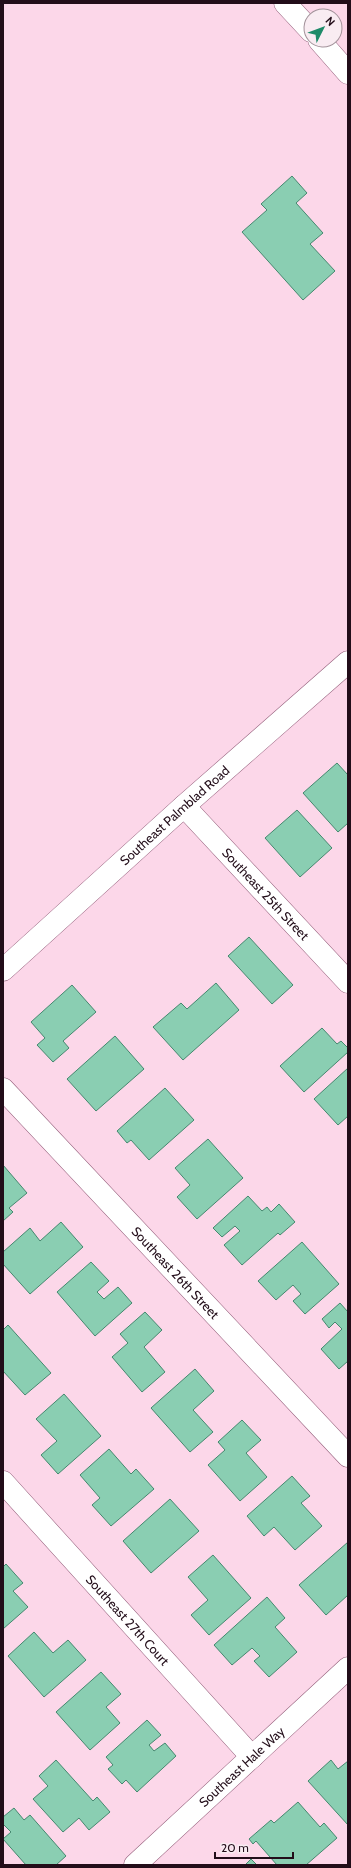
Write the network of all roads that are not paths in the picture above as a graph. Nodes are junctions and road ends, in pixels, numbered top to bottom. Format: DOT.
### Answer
graph roads {
  1 [pos="285,3"];
  2 [pos="303,22"];
  3 [pos="326,48"];
  4 [pos="348,73"];
  5 [pos="348,662"];
  6 [pos="184,806"];
  7 [pos="3,970"];
  8 [pos="348,982"];
  9 [pos="3,1089"];
  10 [pos="348,1456"];
  11 [pos="3,1482"];
  12 [pos="348,1668"];
  13 [pos="252,1756"];
  14 [pos="135,1865"];
  1 -- 2 [label="street"];
  3 -- 4 [label="street"];
  5 -- 6 [label="street, Southeast Palmblad Road"];
  6 -- 7 [label="street, Southeast Palmblad Road"];
  6 -- 8 [label="street, Southeast 25th Street"];
  9 -- 10 [label="street, Southeast 26th Street"];
  11 -- 13 [label="street, Southeast 27th Court"];
  12 -- 13 [label="street, Southeast Hale Way"];
  13 -- 14 [label="street, Southeast Hale Way"];
}
